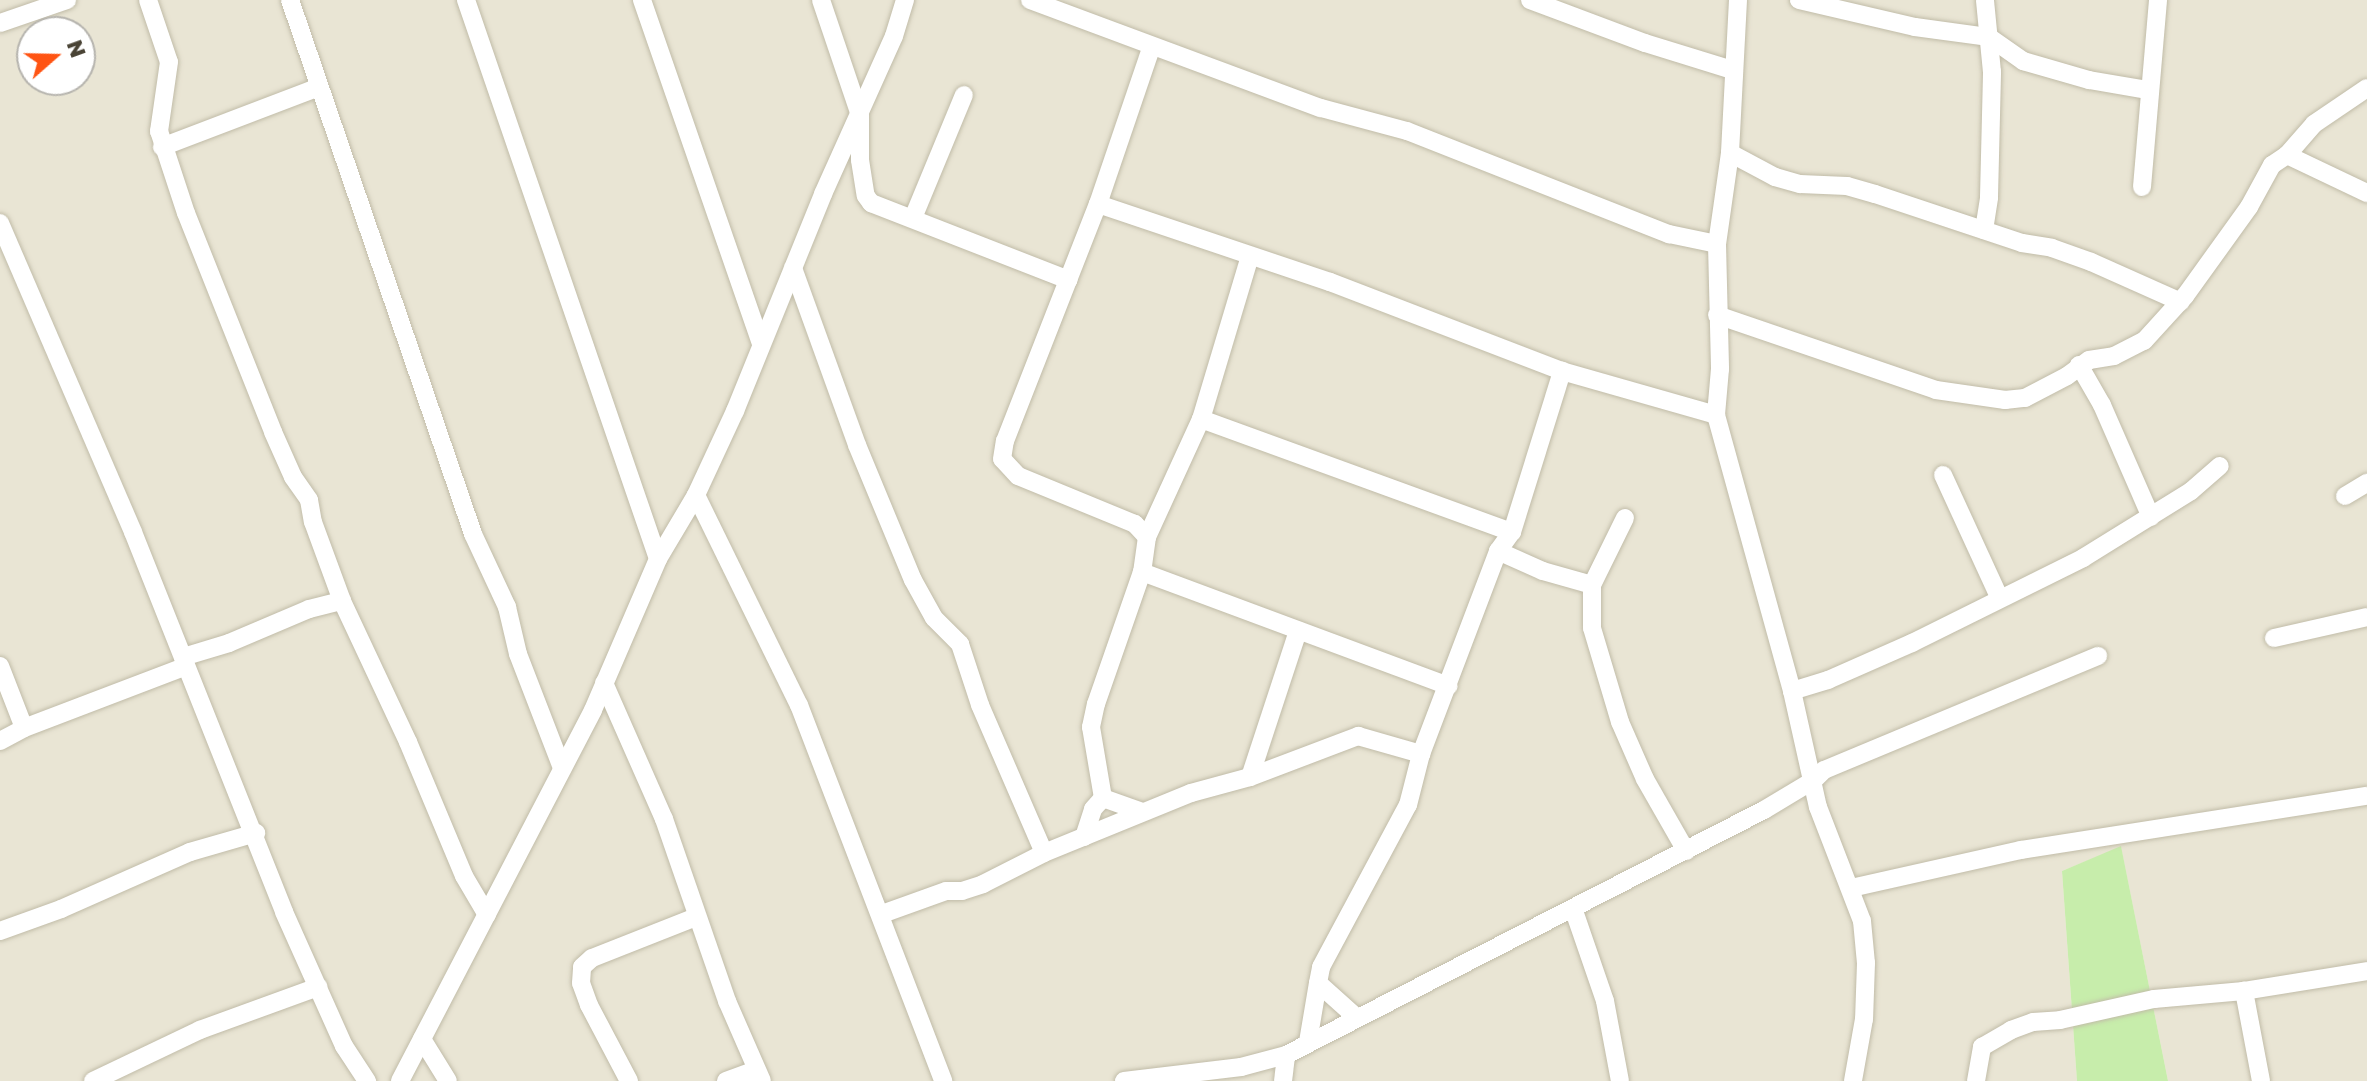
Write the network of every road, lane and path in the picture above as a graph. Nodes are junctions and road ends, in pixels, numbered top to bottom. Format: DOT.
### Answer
graph roads {
  1 [pos="67,0"];
  2 [pos="148,0"];
  3 [pos="290,0"];
  4 [pos="466,0"];
  5 [pos="642,0"];
  6 [pos="821,0"];
  7 [pos="905,0"];
  8 [pos="1030,0"];
  9 [pos="1530,0"];
  10 [pos="1738,0"];
  11 [pos="1799,0"];
  12 [pos="1985,0"];
  13 [pos="2158,0"];
  14 [pos="1824,3"];
  15 [pos="0,23"];
  16 [pos="1989,37"];
  17 [pos="1151,48"];
  18 [pos="882,64"];
  19 [pos="845,67"];
  20 [pos="1732,70"];
  21 [pos="319,87"];
  22 [pos="2367,88"];
  23 [pos="2148,90"];
  24 [pos="964,95"];
  25 [pos="860,115"];
  26 [pos="162,147"];
  27 [pos="1730,153"];
  28 [pos="2287,155"];
  29 [pos="2142,187"];
  30 [pos="2367,193"];
  31 [pos="1098,204"];
  32 [pos="913,218"];
  33 [pos="0,223"];
  34 [pos="1984,230"];
  35 [pos="1717,244"];
  36 [pos="1250,256"];
  37 [pos="793,268"];
  38 [pos="1069,280"];
  39 [pos="2181,302"];
  40 [pos="1717,315"];
  41 [pos="753,321"];
  42 [pos="773,321"];
  43 [pos="761,344"];
  44 [pos="2079,365"];
  45 [pos="1562,371"];
  46 [pos="1716,415"];
  47 [pos="1201,419"];
  48 [pos="2220,466"];
  49 [pos="1943,475"];
  50 [pos="2367,483"];
  51 [pos="696,495"];
  52 [pos="2345,496"];
  53 [pos="2151,517"];
  54 [pos="1625,518"];
  55 [pos="1146,527"];
  56 [pos="1512,532"];
  57 [pos="1498,551"];
  58 [pos="658,559"];
  59 [pos="1142,572"];
  60 [pos="1592,585"];
  61 [pos="1999,597"];
  62 [pos="342,601"];
  63 [pos="2367,617"];
  64 [pos="1298,631"];
  65 [pos="2274,638"];
  66 [pos="2098,656"];
  67 [pos="184,662"];
  68 [pos="0,666"];
  69 [pos="604,683"];
  70 [pos="1448,686"];
  71 [pos="1792,691"];
  72 [pos="616,708"];
  73 [pos="593,710"];
  74 [pos="24,728"];
  75 [pos="0,741"];
  76 [pos="562,746"];
  77 [pos="1261,750"];
  78 [pos="1421,754"];
  79 [pos="1280,766"];
  80 [pos="1250,777"];
  81 [pos="1814,780"];
  82 [pos="2367,796"];
  83 [pos="1103,798"];
  84 [pos="1142,812"];
  85 [pos="256,833"];
  86 [pos="1084,837"];
  87 [pos="1686,851"];
  88 [pos="1044,853"];
  89 [pos="1851,888"];
  90 [pos="1573,908"];
  91 [pos="882,914"];
  92 [pos="487,915"];
  93 [pos="696,917"];
  94 [pos="0,931"];
  95 [pos="2367,971"];
  96 [pos="1318,983"];
  97 [pos="318,987"];
  98 [pos="2244,991"];
  99 [pos="1357,1018"];
  100 [pos="422,1039"];
  101 [pos="1308,1042"];
  102 [pos="1286,1055"];
  103 [pos="439,1064"];
  104 [pos="404,1073"];
  105 [pos="116,1076"];
  106 [pos="759,1076"];
  107 [pos="93,1081"];
  108 [pos="367,1081"];
  109 [pos="448,1081"];
  110 [pos="629,1081"];
  111 [pos="726,1081"];
  112 [pos="943,1081"];
  113 [pos="1124,1081"];
  114 [pos="1283,1081"];
  115 [pos="1620,1081"];
  116 [pos="1853,1081"];
  117 [pos="1976,1081"];
  118 [pos="2261,1081"];
  1 -- 15 [label="street"];
  2 -- 26 [label="street"];
  3 -- 21 [label="street"];
  4 -- 58 [label="street"];
  5 -- 41 [label="street"];
  6 -- 19 [label="street"];
  7 -- 18 [label="street"];
  8 -- 17 [label="street"];
  9 -- 20 [label="street"];
  10 -- 20 [label="street"];
  11 -- 14 [label="street"];
  12 -- 16 [label="street"];
  13 -- 23 [label="street"];
  14 -- 16 [label="street"];
  16 -- 23 [label="street"];
  16 -- 34 [label="street"];
  17 -- 31 [label="street"];
  17 -- 35 [label="street"];
  18 -- 19 [label="street"];
  18 -- 25 [label="street"];
  19 -- 25 [label="street"];
  20 -- 27 [label="street"];
  21 -- 26 [label="street"];
  21 -- 76 [label="street"];
  22 -- 28 [label="street"];
  23 -- 29 [label="street"];
  24 -- 32 [label="street"];
  25 -- 32 [label="street"];
  25 -- 37 [label="street"];
  26 -- 62 [label="street"];
  27 -- 34 [label="street"];
  27 -- 35 [label="street"];
  28 -- 30 [label="street"];
  28 -- 39 [label="street"];
  31 -- 36 [label="street"];
  31 -- 38 [label="street"];
  32 -- 38 [label="street"];
  33 -- 67 [label="street"];
  34 -- 39 [label="street"];
  35 -- 40 [label="street"];
  36 -- 45 [label="street"];
  36 -- 47 [label="street"];
  37 -- 42 [label="street"];
  37 -- 88 [label="street"];
  38 -- 55 [label="street"];
  39 -- 44 [label="street"];
  40 -- 44 [label="street"];
  40 -- 46 [label="street"];
  41 -- 42 [label="street"];
  41 -- 43 [label="street"];
  42 -- 43 [label="street"];
  43 -- 51 [label="street"];
  44 -- 53 [label="street"];
  45 -- 46 [label="street"];
  45 -- 56 [label="street"];
  46 -- 71 [label="street"];
  47 -- 55 [label="street"];
  47 -- 56 [label="street"];
  48 -- 53 [label="street"];
  49 -- 61 [label="street"];
  50 -- 52 [label="street"];
  51 -- 58 [label="street"];
  51 -- 91 [label="street"];
  53 -- 61 [label="street"];
  54 -- 60 [label="street"];
  55 -- 59 [label="street"];
  56 -- 57 [label="street"];
  57 -- 60 [label="street"];
  57 -- 70 [label="street"];
  58 -- 69 [label="street"];
  59 -- 64 [label="street"];
  59 -- 83 [label="street"];
  60 -- 87 [label="street"];
  61 -- 71 [label="street"];
  62 -- 67 [label="street"];
  62 -- 92 [label="street"];
  63 -- 65 [label="street"];
  64 -- 70 [label="street"];
  64 -- 77 [label="street"];
  66 -- 81 [label="street"];
  67 -- 74 [label="street"];
  67 -- 85 [label="street"];
  68 -- 74 [label="street"];
  69 -- 72 [label="street"];
  69 -- 73 [label="street"];
  70 -- 78 [label="street"];
  71 -- 81 [label="street"];
  72 -- 73 [label="street"];
  72 -- 93 [label="street"];
  73 -- 76 [label="street"];
  74 -- 75 [label="street"];
  76 -- 92 [label="street"];
  77 -- 79 [label="street"];
  77 -- 80 [label="street"];
  78 -- 79 [label="street"];
  78 -- 96 [label="street"];
  79 -- 80 [label="street"];
  80 -- 84 [label="street"];
  81 -- 87 [label="street"];
  81 -- 89 [label="street"];
  82 -- 89 [label="street"];
  83 -- 84 [label="street"];
  83 -- 86 [label="street"];
  84 -- 86 [label="street"];
  85 -- 94 [label="street"];
  85 -- 97 [label="street"];
  86 -- 88 [label="street"];
  87 -- 90 [label="street"];
  88 -- 91 [label="street"];
  89 -- 116 [label="street"];
  90 -- 99 [label="street"];
  90 -- 115 [label="street"];
  91 -- 112 [label="street"];
  92 -- 100 [label="street"];
  93 -- 106 [label="street"];
  93 -- 110 [label="street"];
  95 -- 98 [label="street"];
  96 -- 99 [label="street"];
  96 -- 101 [label="street"];
  97 -- 105 [label="street"];
  97 -- 108 [label="street"];
  98 -- 117 [label="street"];
  98 -- 118 [label="street"];
  99 -- 101 [label="street"];
  100 -- 103 [label="street"];
  100 -- 104 [label="street"];
  101 -- 102 [label="street"];
  102 -- 113 [label="street"];
  102 -- 114 [label="street"];
  103 -- 104 [label="street"];
  103 -- 109 [label="street"];
  105 -- 107 [label="street"];
  106 -- 111 [label="street"];
}
